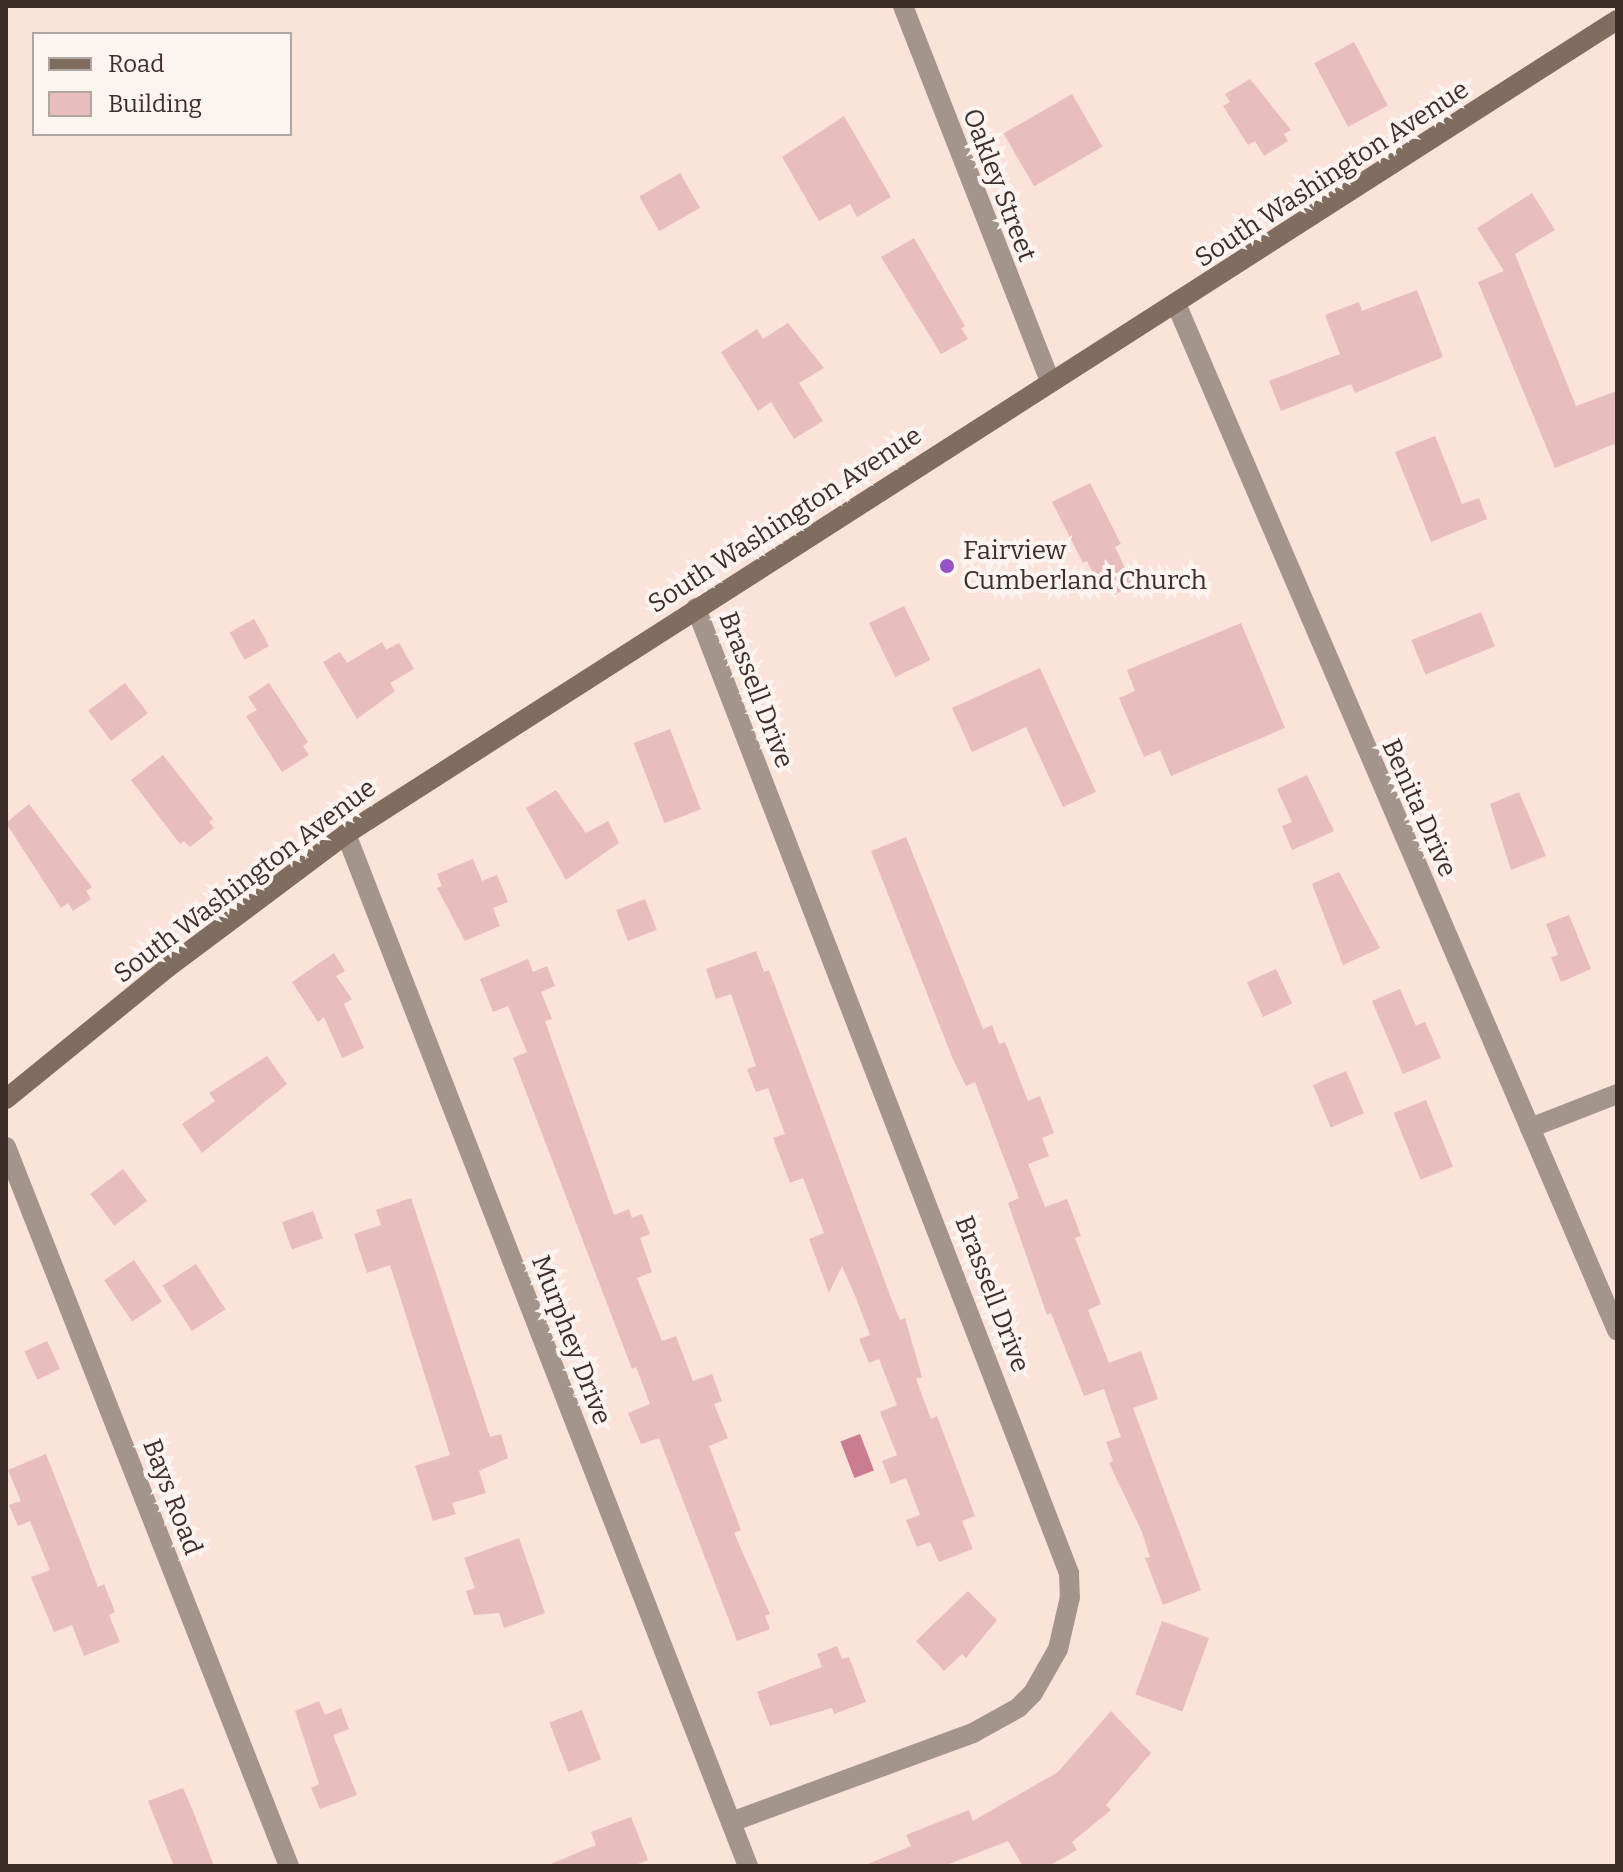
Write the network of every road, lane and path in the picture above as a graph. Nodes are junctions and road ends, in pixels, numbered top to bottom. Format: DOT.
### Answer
graph roads {
  1 [pos="903,6"];
  2 [pos="1617,20"];
  3 [pos="1177,306"];
  4 [pos="1050,382"];
  5 [pos="696,608"];
  6 [pos="346,834"];
  7 [pos="1617,1094"];
  8 [pos="6,1099"];
  9 [pos="1530,1128"];
  10 [pos="6,1147"];
  11 [pos="1617,1330"];
  12 [pos="731,1822"];
  13 [pos="289,1866"];
  14 [pos="748,1866"];
  1 -- 4 [label="street, Oakley Street"];
  2 -- 3 [label="street, South Washington Avenue"];
  3 -- 4 [label="street, South Washington Avenue"];
  3 -- 9 [label="street, Benita Drive"];
  4 -- 5 [label="street, South Washington Avenue"];
  5 -- 6 [label="street, South Washington Avenue"];
  5 -- 12 [label="street, Brassell Drive"];
  6 -- 8 [label="street, South Washington Avenue"];
  6 -- 12 [label="street, Murphey Drive"];
  7 -- 9 [label="street"];
  9 -- 11 [label="street, Benita Drive"];
  10 -- 13 [label="street, Bays Road"];
  12 -- 14 [label="street, Murphey Drive"];
}
